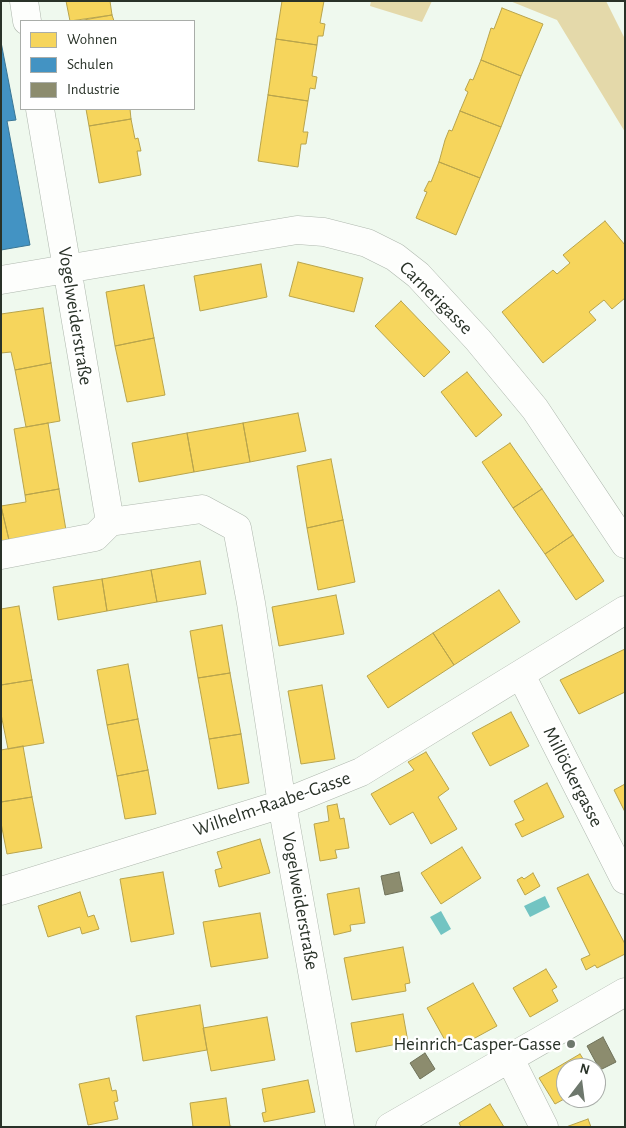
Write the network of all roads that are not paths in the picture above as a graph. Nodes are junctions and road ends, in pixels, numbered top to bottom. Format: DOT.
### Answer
graph roads {
  1 [pos="24,1"];
  2 [pos="27,20"];
  3 [pos="40,110"];
  4 [pos="68,268"];
  5 [pos="1,280"];
  6 [pos="110,522"];
  7 [pos="625,544"];
  8 [pos="1,555"];
  9 [pos="625,610"];
  10 [pos="520,675"];
  11 [pos="282,804"];
  12 [pos="625,880"];
  13 [pos="1,891"];
  14 [pos="625,992"];
  15 [pos="509,1057"];
  16 [pos="340,1127"];
  17 [pos="390,1127"];
  18 [pos="544,1127"];
  1 -- 2 [label="street"];
  3 -- 4 [label="street, Vogelweiderstraße"];
  4 -- 5 [label="street, Carnerigasse"];
  4 -- 6 [label="street, Vogelweiderstraße"];
  4 -- 7 [label="street, Carnerigasse"];
  6 -- 8 [label="street"];
  6 -- 11 [label="street, Vogelweiderstraße"];
  9 -- 10 [label="street, Wilhelm-Raabe-Gasse"];
  10 -- 11 [label="street, Wilhelm-Raabe-Gasse"];
  10 -- 12 [label="street, Millöckergasse"];
  11 -- 13 [label="street, Wilhelm-Raabe-Gasse"];
  11 -- 16 [label="street, Vogelweiderstraße"];
  14 -- 15 [label="street"];
  15 -- 17 [label="street"];
  15 -- 18 [label="street"];
}
